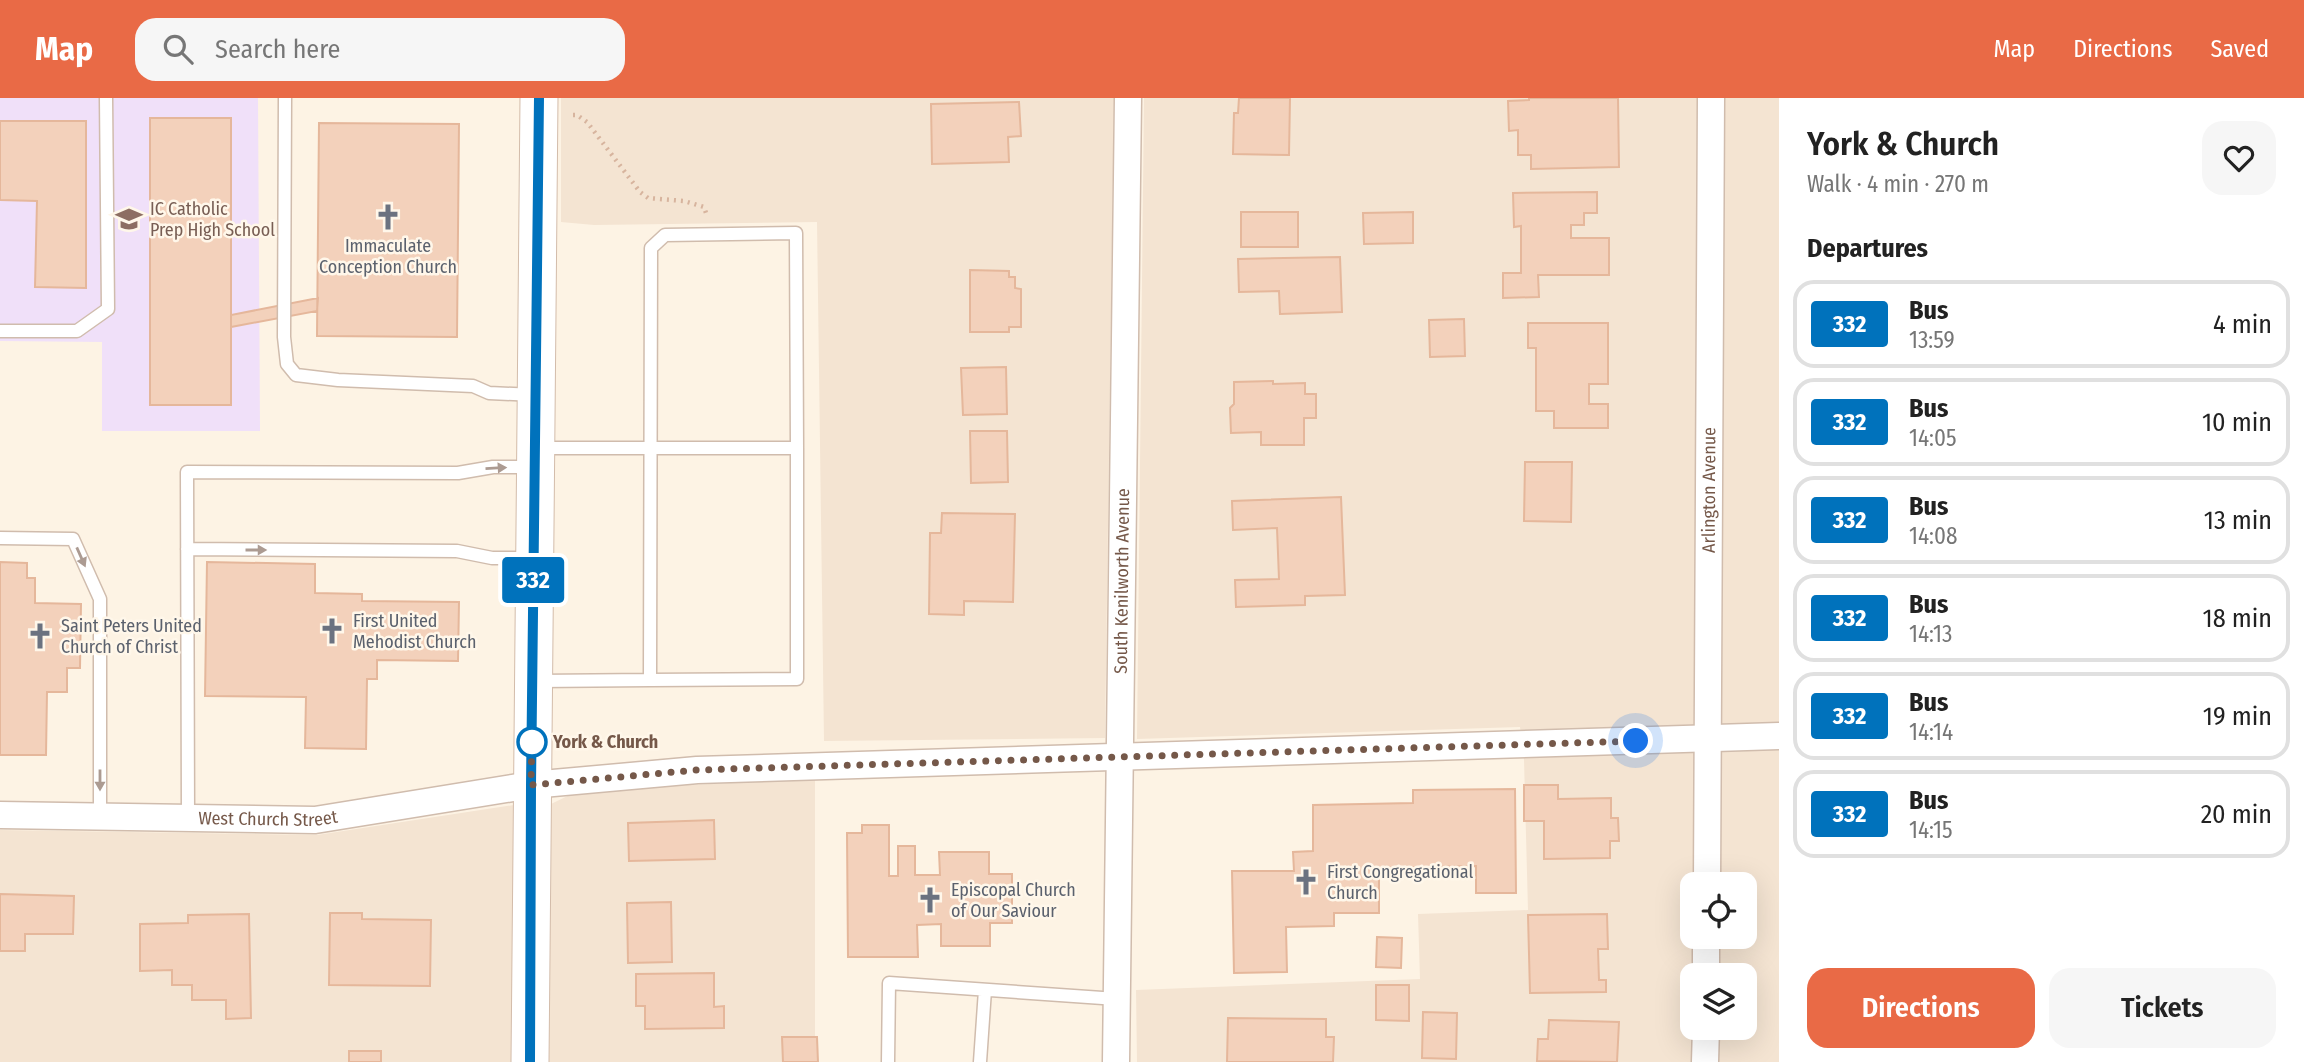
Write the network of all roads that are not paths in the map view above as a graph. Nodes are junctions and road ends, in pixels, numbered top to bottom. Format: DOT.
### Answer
graph roads {
  1 [pos="106,98"];
  2 [pos="285,98"];
  3 [pos="539,98"];
  4 [pos="1128,98"];
  5 [pos="1711,98"];
  6 [pos="0,331"];
  7 [pos="536,395"];
  8 [pos="797,448"];
  9 [pos="652,449"];
  10 [pos="535,458"];
  11 [pos="0,538"];
  12 [pos="187,550"];
  13 [pos="533,558"];
  14 [pos="650,680"];
  15 [pos="533,681"];
  16 [pos="1779,736"];
  17 [pos="1708,738"];
  18 [pos="1119,756"];
  19 [pos="531,785"];
  20 [pos="0,816"];
  21 [pos="100,816"];
  22 [pos="188,818"];
  23 [pos="1707,872"];
  24 [pos="985,990"];
  25 [pos="1117,999"];
  26 [pos="1706,1040"];
  27 [pos="530,1062"];
  28 [pos="888,1062"];
  29 [pos="980,1062"];
  30 [pos="1116,1062"];
  31 [pos="1705,1062"];
  1 -- 6 [label="lane"];
  2 -- 7 [label="lane"];
  3 -- 7 [label="main road"];
  4 -- 18 [label="street, South Kenilworth Avenue"];
  5 -- 17 [label="street, Arlington Avenue"];
  7 -- 10 [label="main road"];
  8 -- 9 [label="lane"];
  8 -- 9 [label="lane"];
  8 -- 14 [label="lane"];
  9 -- 10 [label="lane"];
  9 -- 14 [label="lane"];
  12 -- 10 [label="lane, one-way"];
  10 -- 13 [label="main road"];
  11 -- 21 [label="lane, one-way"];
  12 -- 13 [label="lane, one-way"];
  12 -- 22 [label="lane"];
  13 -- 15 [label="main road"];
  14 -- 15 [label="lane"];
  15 -- 19 [label="main road"];
  16 -- 17 [label="street, West Church Street"];
  17 -- 18 [label="street, West Church Street"];
  17 -- 23 [label="street, Arlington Avenue"];
  18 -- 19 [label="street, West Church Street"];
  18 -- 25 [label="street, South Kenilworth Avenue"];
  19 -- 22 [label="street, West Church Street"];
  19 -- 27 [label="main road"];
  20 -- 21 [label="street, West Church Street"];
  21 -- 22 [label="street, West Church Street"];
  24 -- 25 [label="lane"];
  24 -- 28 [label="lane"];
  24 -- 29 [label="lane"];
  25 -- 30 [label="street, South Kenilworth Avenue"];
  26 -- 31 [label="street"];
}
